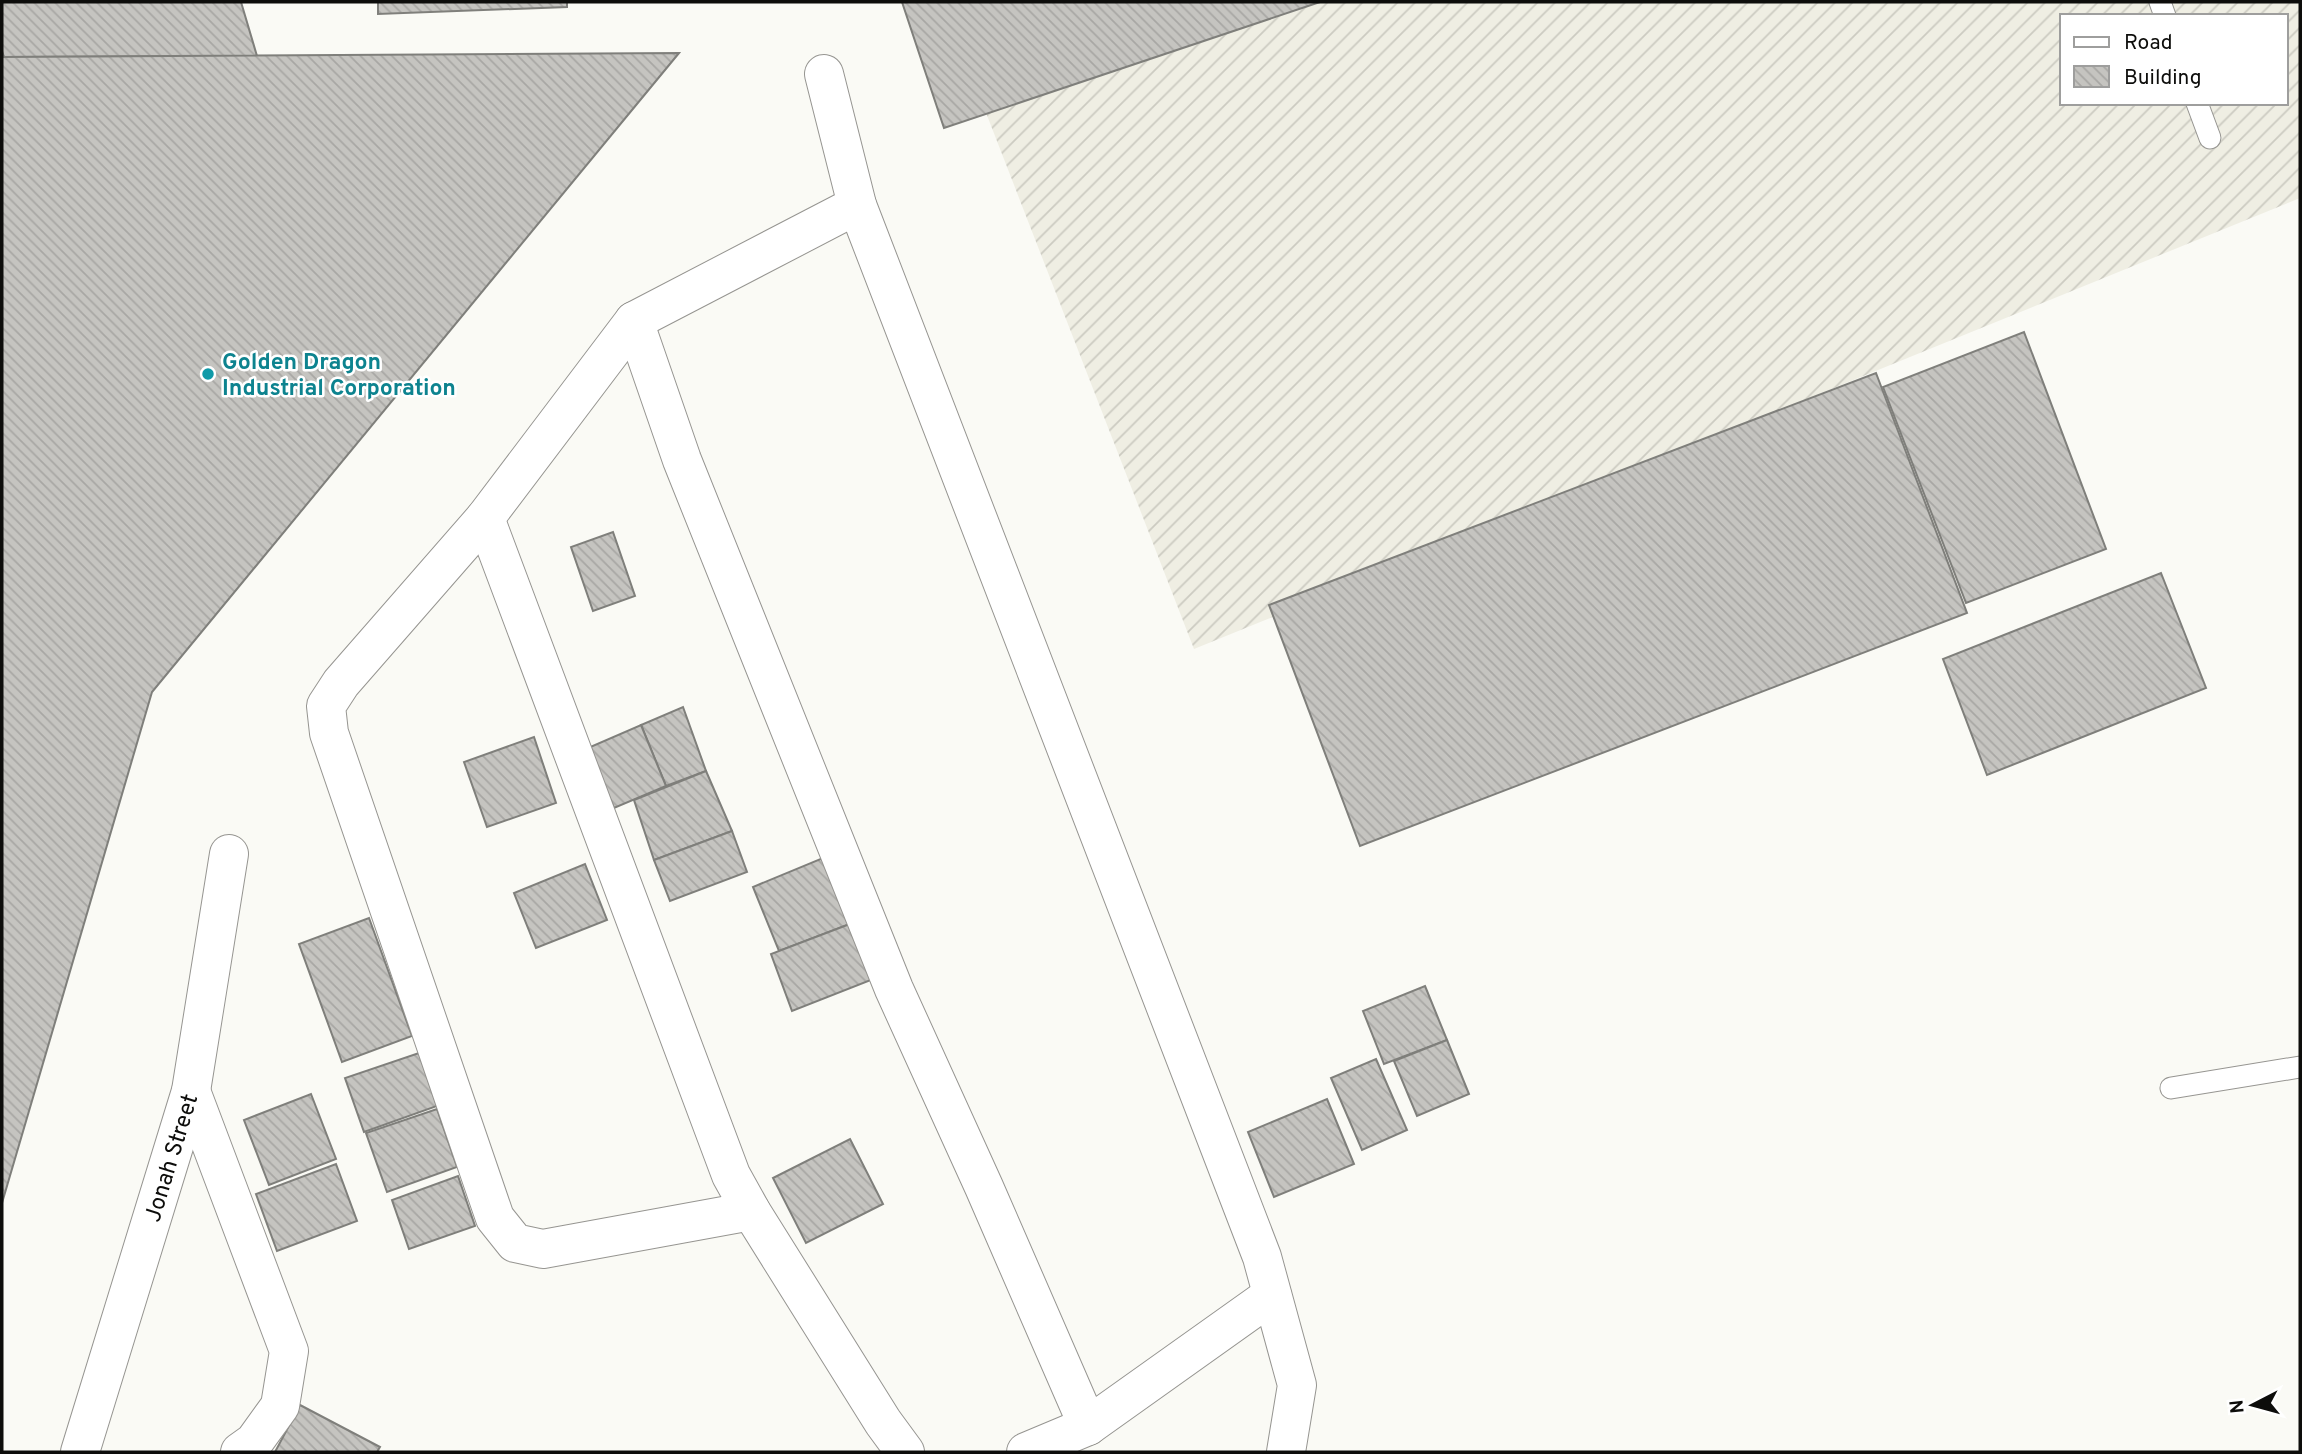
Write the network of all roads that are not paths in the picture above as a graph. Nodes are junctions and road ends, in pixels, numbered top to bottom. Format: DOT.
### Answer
graph roads {
  1 [pos="824,74"];
  2 [pos="2198,105"];
  3 [pos="2210,138"];
  4 [pos="857,205"];
  5 [pos="634,321"];
  6 [pos="485,518"];
  7 [pos="229,855"];
  8 [pos="2300,1067"];
  9 [pos="2171,1088"];
  10 [pos="191,1091"];
  11 [pos="751,1210"];
  12 [pos="1272,1295"];
  13 [pos="1088,1426"];
  14 [pos="80,1452"];
  15 [pos="240,1452"];
  16 [pos="905,1452"];
  17 [pos="1027,1452"];
  18 [pos="1286,1452"];
  1 -- 4 [label="street"];
  2 -- 3 [label="lane"];
  4 -- 5 [label="street"];
  4 -- 12 [label="street"];
  5 -- 6 [label="street"];
  5 -- 13 [label="street"];
  6 -- 11 [label="street"];
  6 -- 11 [label="street"];
  7 -- 10 [label="street, Jonah Street"];
  8 -- 9 [label="lane"];
  10 -- 14 [label="street, Jonah Street"];
  10 -- 15 [label="street"];
  11 -- 16 [label="street"];
  12 -- 13 [label="street"];
  12 -- 18 [label="street"];
  13 -- 17 [label="street"];
}
